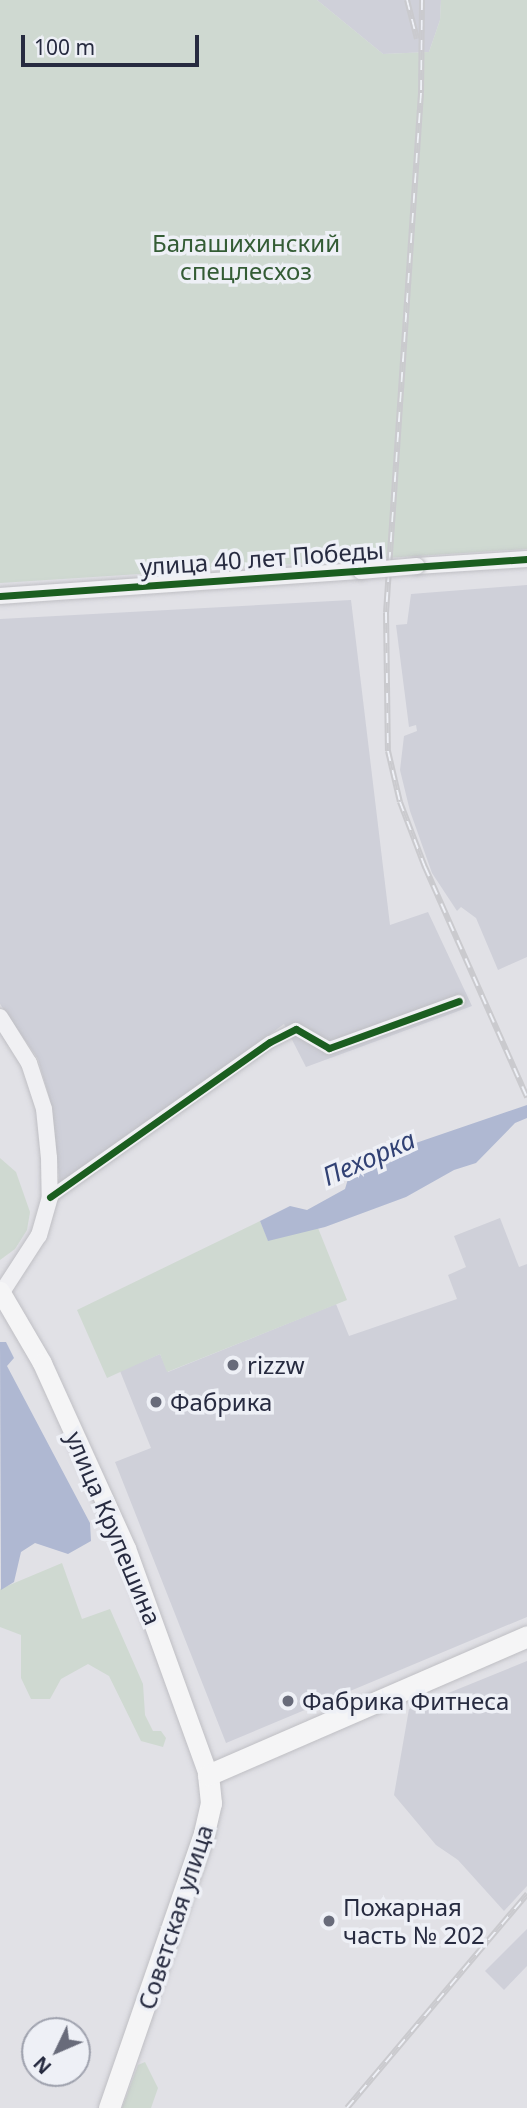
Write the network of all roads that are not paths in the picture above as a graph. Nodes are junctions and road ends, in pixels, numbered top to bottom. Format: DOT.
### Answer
graph roads {
  1 [pos="527,559"];
  2 [pos="0,596"];
  3 [pos="459,1001"];
  4 [pos="0,1017"];
  5 [pos="50,1197"];
  6 [pos="1,1291"];
  7 [pos="527,1636"];
  8 [pos="208,1775"];
  9 [pos="109,2108"];
  1 -- 2 [label="street, улица 40 лет Победы, bridge"];
  3 -- 5 [label="street"];
  4 -- 5 [label="street"];
  5 -- 6 [label="street"];
  6 -- 8 [label="main road, улица Крупешина"];
  7 -- 8 [label="main road"];
  8 -- 9 [label="main road, Советская улица"];
}
